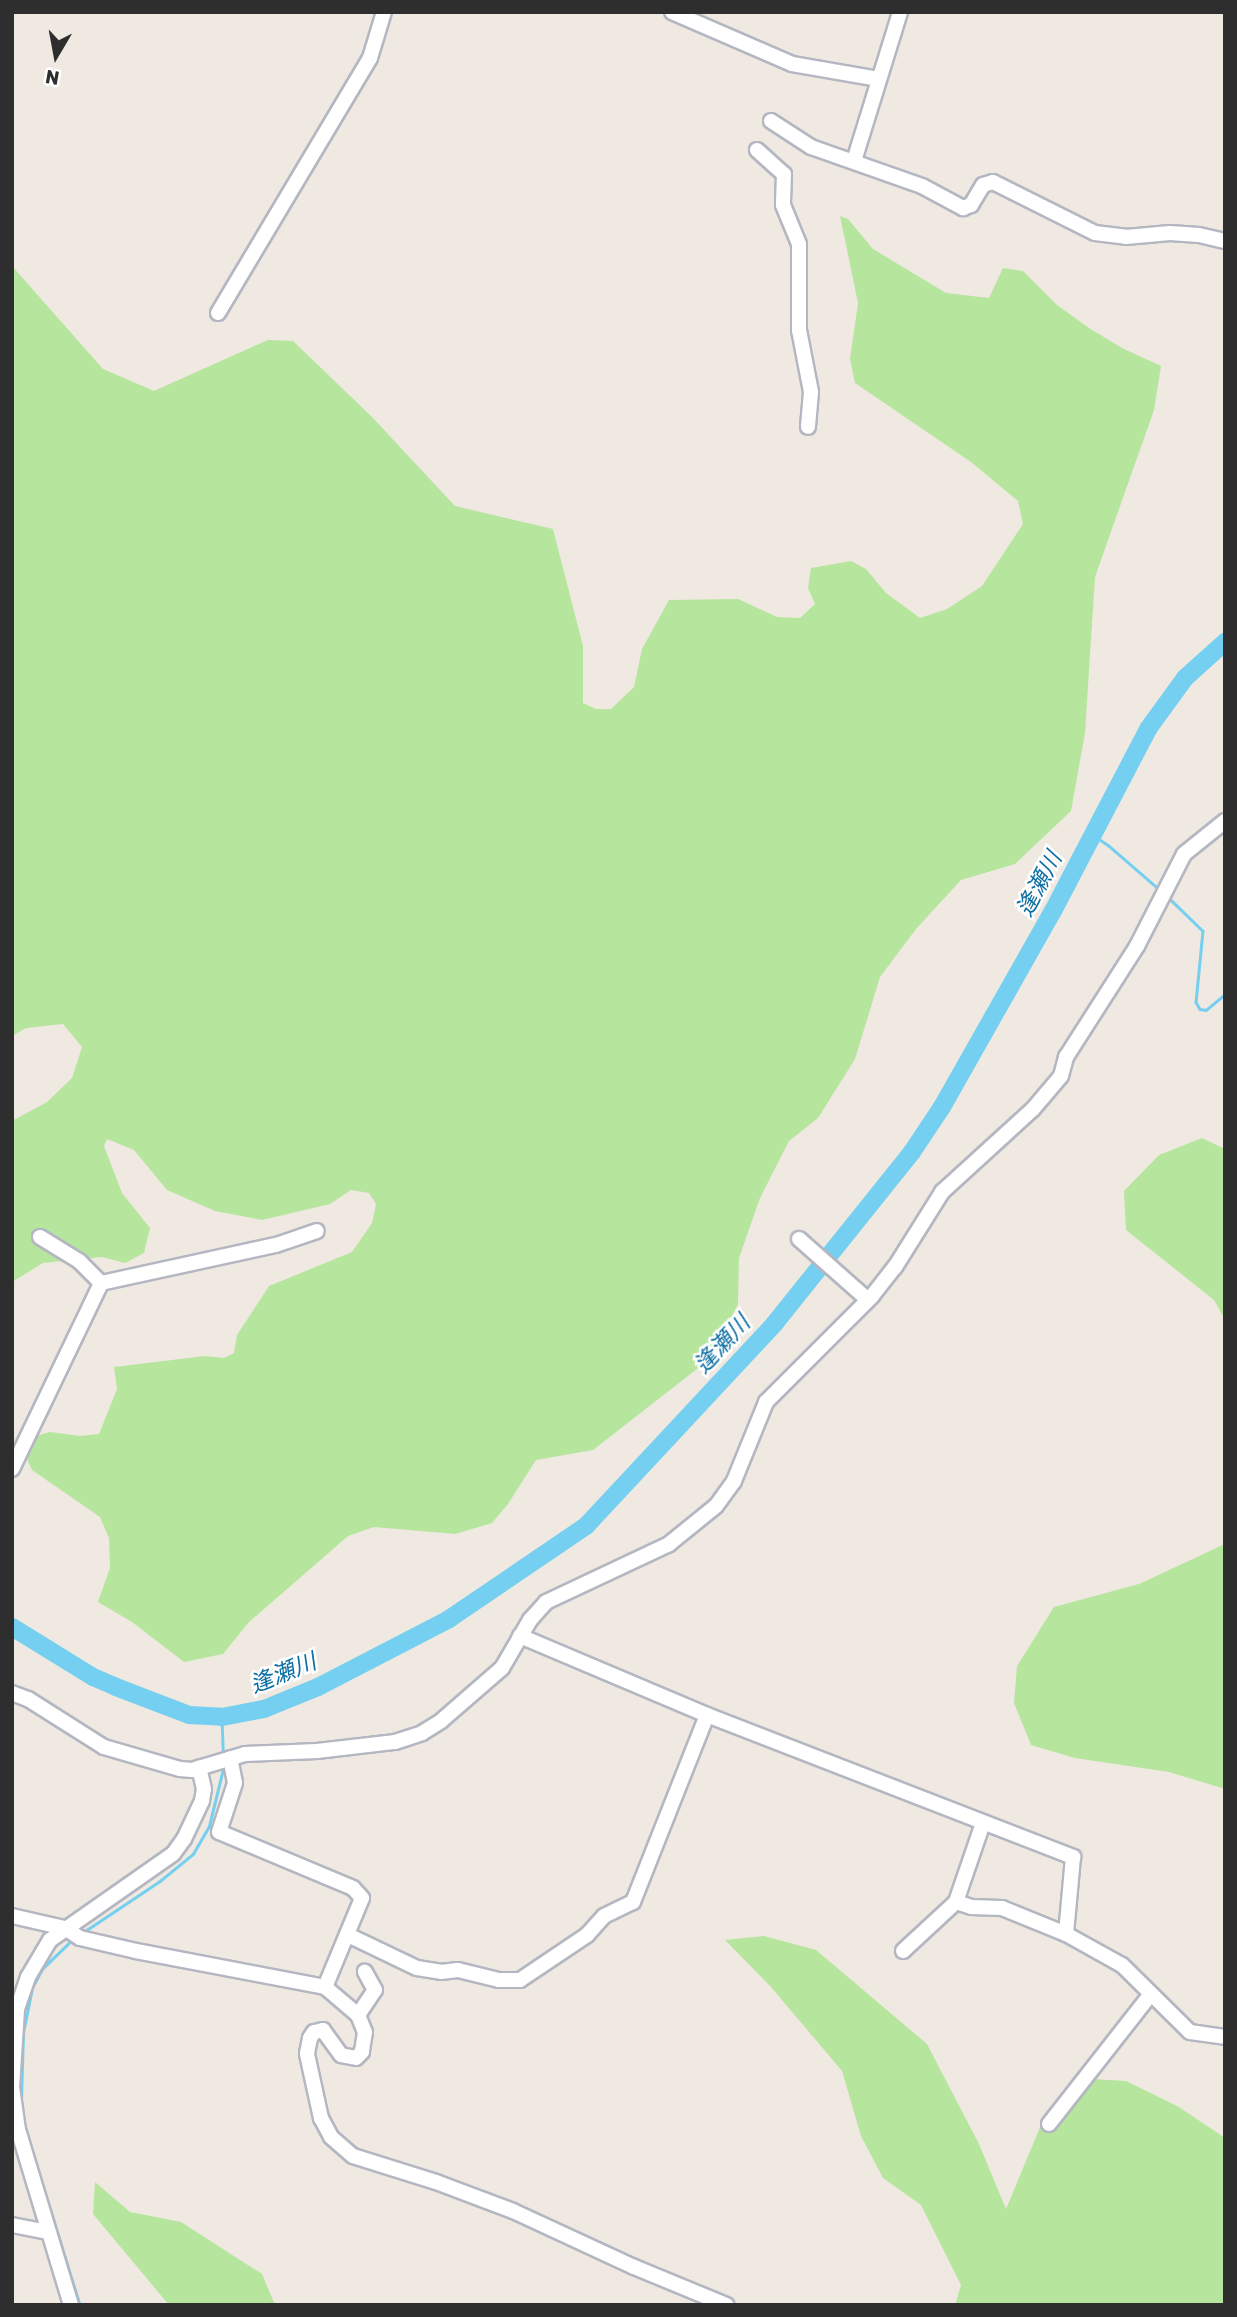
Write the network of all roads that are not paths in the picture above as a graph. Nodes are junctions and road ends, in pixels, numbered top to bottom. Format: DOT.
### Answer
graph roads {
  1 [pos="384,12"];
  2 [pos="672,12"];
  3 [pos="900,12"];
  4 [pos="879,79"];
  5 [pos="771,121"];
  6 [pos="757,150"];
  7 [pos="854,161"];
  8 [pos="1225,241"];
  9 [pos="218,313"];
  10 [pos="808,427"];
  11 [pos="1225,821"];
  12 [pos="317,1231"];
  13 [pos="40,1237"];
  14 [pos="799,1240"];
  15 [pos="101,1283"];
  16 [pos="869,1300"];
  17 [pos="14,1460"];
  18 [pos="520,1636"];
  19 [pos="12,1693"];
  20 [pos="707,1715"];
  21 [pos="217,1762"];
  22 [pos="983,1823"];
  23 [pos="956,1902"];
  24 [pos="12,1916"];
  25 [pos="72,1933"];
  26 [pos="1066,1934"];
  27 [pos="348,1935"];
  28 [pos="903,1951"];
  29 [pos="365,1972"];
  30 [pos="325,1987"];
  31 [pos="1151,1994"];
  32 [pos="358,2015"];
  33 [pos="1225,2037"];
  34 [pos="1049,2124"];
  35 [pos="12,2225"];
  36 [pos="48,2232"];
  37 [pos="71,2305"];
  38 [pos="726,2305"];
  1 -- 9 [label="street"];
  2 -- 4 [label="street"];
  3 -- 4 [label="street"];
  4 -- 7 [label="street"];
  5 -- 7 [label="street"];
  6 -- 10 [label="street"];
  7 -- 8 [label="street"];
  11 -- 16 [label="street"];
  12 -- 15 [label="street"];
  13 -- 15 [label="street"];
  14 -- 16 [label="street"];
  15 -- 17 [label="street"];
  16 -- 18 [label="street"];
  18 -- 20 [label="street"];
  18 -- 21 [label="street"];
  19 -- 21 [label="street"];
  20 -- 22 [label="street"];
  20 -- 27 [label="street"];
  21 -- 25 [label="street"];
  21 -- 27 [label="street"];
  22 -- 23 [label="street"];
  22 -- 26 [label="street"];
  23 -- 26 [label="street"];
  23 -- 28 [label="street"];
  24 -- 25 [label="street"];
  25 -- 30 [label="street"];
  25 -- 36 [label="street"];
  26 -- 31 [label="street"];
  27 -- 30 [label="street"];
  29 -- 32 [label="street"];
  30 -- 32 [label="street"];
  31 -- 33 [label="street"];
  31 -- 34 [label="street"];
  32 -- 38 [label="street"];
  35 -- 36 [label="street"];
  36 -- 37 [label="street"];
}
